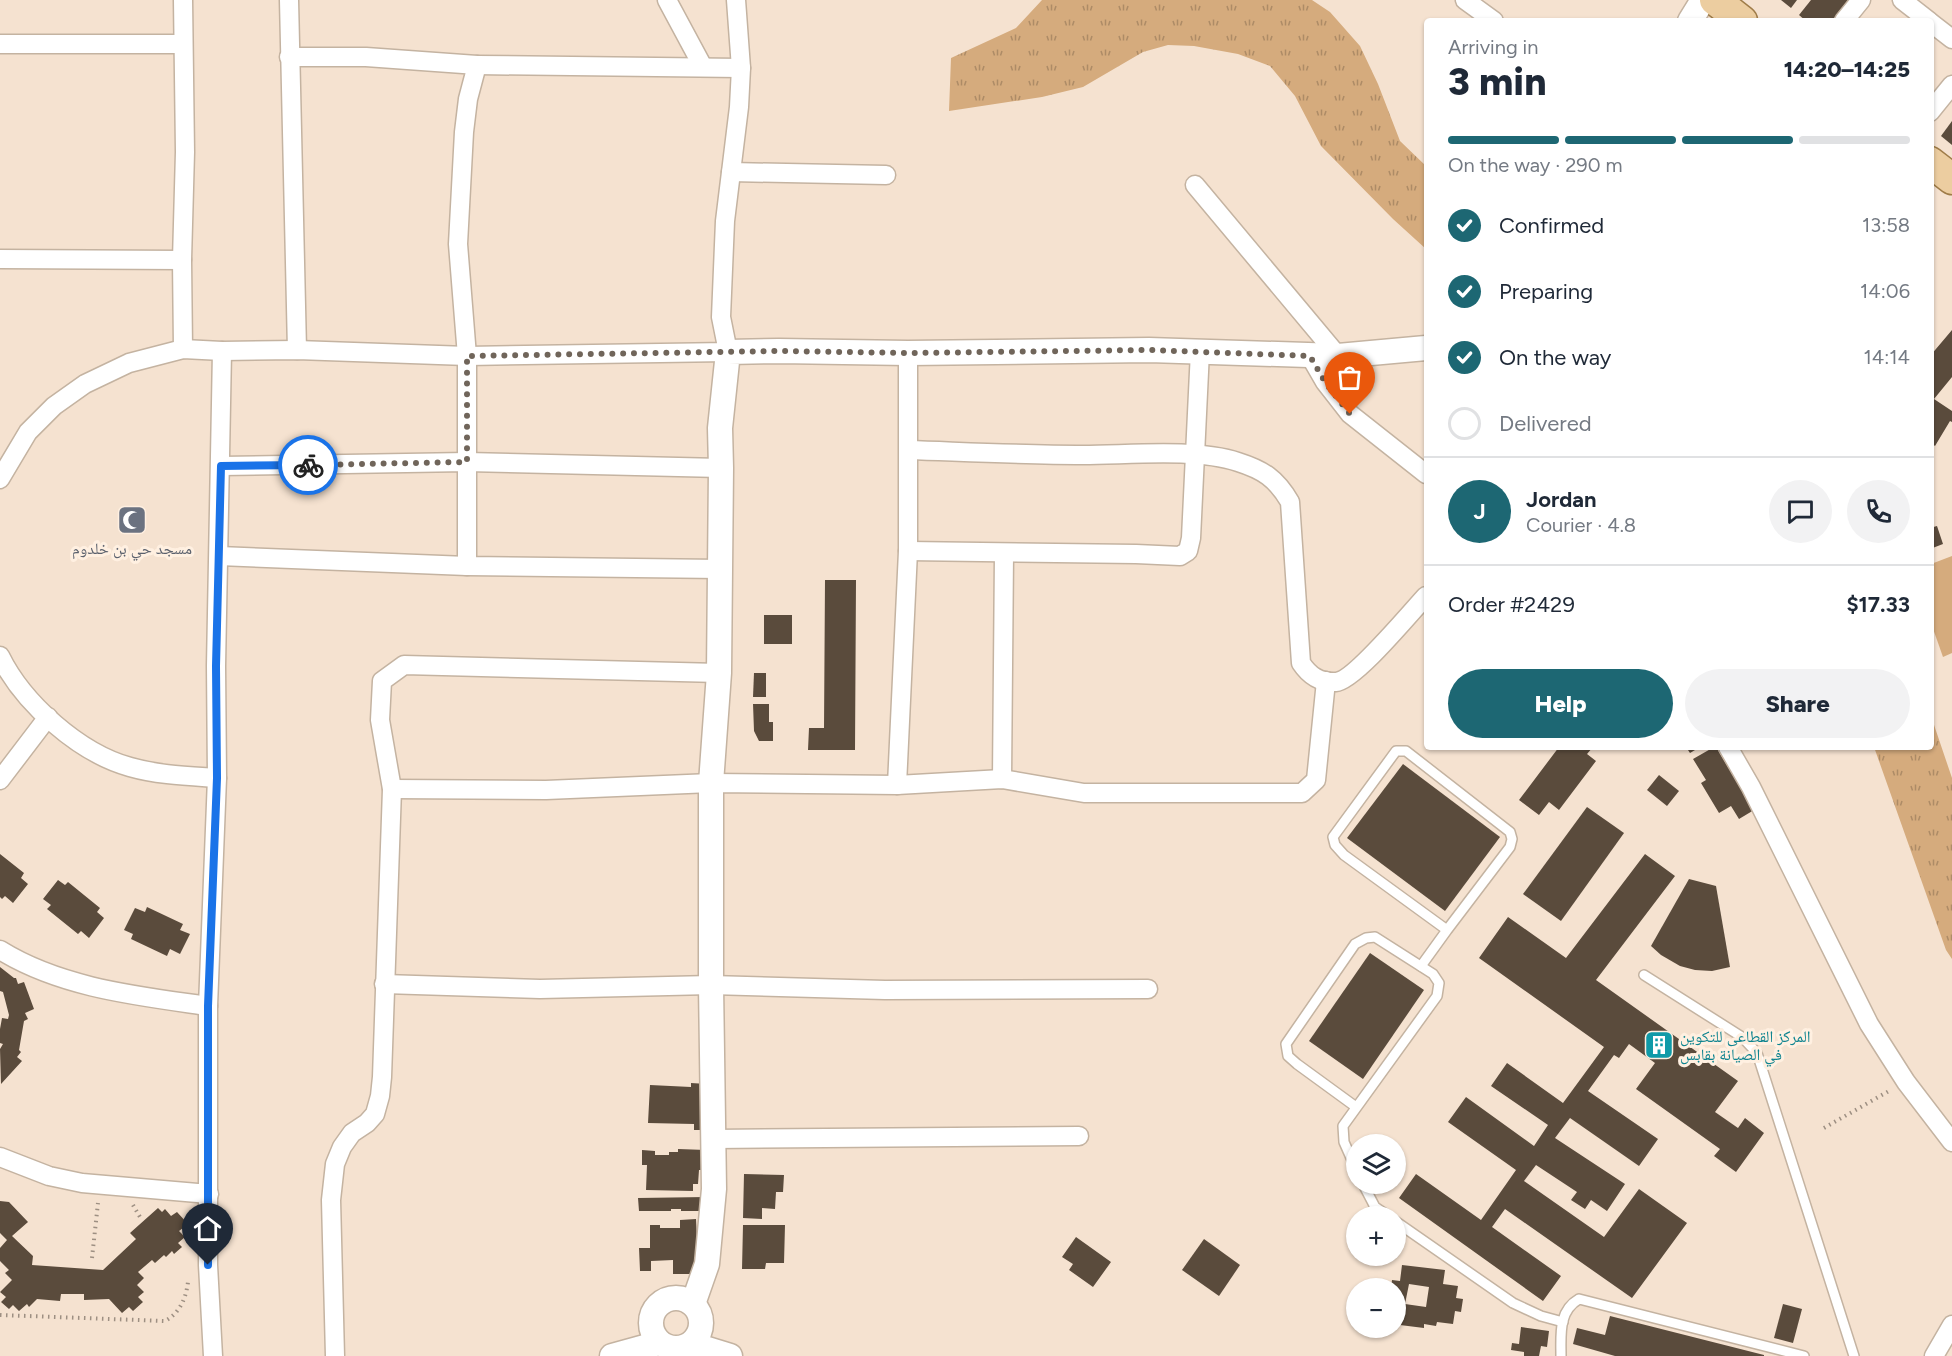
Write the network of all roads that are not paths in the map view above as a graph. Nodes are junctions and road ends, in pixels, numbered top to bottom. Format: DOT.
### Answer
graph roads {
  1 [pos="183,0"];
  2 [pos="289,0"];
  3 [pos="667,0"];
  4 [pos="736,0"];
  5 [pos="1465,0"];
  6 [pos="1703,0"];
  7 [pos="1714,0"];
  8 [pos="1861,0"];
  9 [pos="1902,0"];
  10 [pos="1490,18"];
  11 [pos="1692,18"];
  12 [pos="1738,18"];
  13 [pos="1846,18"];
  14 [pos="1925,18"];
  15 [pos="1934,25"];
  16 [pos="1952,39"];
  17 [pos="0,44"];
  18 [pos="183,44"];
  19 [pos="289,57"];
  20 [pos="477,65"];
  21 [pos="703,67"];
  22 [pos="741,68"];
  23 [pos="1952,86"];
  24 [pos="1934,107"];
  25 [pos="1934,165"];
  26 [pos="731,172"];
  27 [pos="886,175"];
  28 [pos="1952,179"];
  29 [pos="1195,185"];
  30 [pos="0,260"];
  31 [pos="182,261"];
  32 [pos="1424,348"];
  33 [pos="183,349"];
  34 [pos="297,350"];
  35 [pos="222,351"];
  36 [pos="1200,351"];
  37 [pos="728,352"];
  38 [pos="908,353"];
  39 [pos="467,356"];
  40 [pos="1310,356"];
  41 [pos="1338,356"];
  42 [pos="909,450"];
  43 [pos="1196,454"];
  44 [pos="467,462"];
  45 [pos="221,466"];
  46 [pos="721,468"];
  47 [pos="1424,472"];
  48 [pos="0,479"];
  49 [pos="909,551"];
  50 [pos="1004,554"];
  51 [pos="219,556"];
  52 [pos="467,566"];
  53 [pos="721,569"];
  54 [pos="1424,598"];
  55 [pos="0,656"];
  56 [pos="719,673"];
  57 [pos="1326,681"];
  58 [pos="48,717"];
  59 [pos="1730,750"];
  60 [pos="217,778"];
  61 [pos="1002,779"];
  62 [pos="0,780"];
  63 [pos="711,783"];
  64 [pos="897,785"];
  65 [pos="392,789"];
  66 [pos="1447,930"];
  67 [pos="0,950"];
  68 [pos="1421,966"];
  69 [pos="1644,975"];
  70 [pos="384,984"];
  71 [pos="711,985"];
  72 [pos="1148,989"];
  73 [pos="208,1006"];
  74 [pos="1356,1107"];
  75 [pos="1079,1136"];
  76 [pos="714,1139"];
  77 [pos="1952,1142"];
  78 [pos="1346,1146"];
  79 [pos="0,1158"];
  80 [pos="209,1194"];
  81 [pos="1406,1229"];
  82 [pos="693,1304"];
  83 [pos="1563,1322"];
  84 [pos="1952,1325"];
  85 [pos="659,1343"];
  86 [pos="691,1344"];
  87 [pos="620,1355"];
  88 [pos="213,1356"];
  89 [pos="335,1356"];
  90 [pos="730,1356"];
  91 [pos="1561,1356"];
  92 [pos="1804,1356"];
  93 [pos="1854,1356"];
  94 [pos="1934,1356"];
  1 -- 18 [label="street"];
  2 -- 19 [label="street"];
  3 -- 21 [label="street"];
  4 -- 22 [label="street"];
  5 -- 10 [label="street"];
  6 -- 11 [label="street"];
  7 -- 12 [label="main road"];
  8 -- 13 [label="street"];
  9 -- 14 [label="street"];
  15 -- 16 [label="street"];
  17 -- 18 [label="street"];
  18 -- 31 [label="street"];
  19 -- 20 [label="street"];
  19 -- 34 [label="street"];
  20 -- 21 [label="street"];
  20 -- 39 [label="street"];
  21 -- 22 [label="street"];
  22 -- 26 [label="street"];
  23 -- 24 [label="street"];
  25 -- 28 [label="main road"];
  26 -- 27 [label="street"];
  26 -- 37 [label="street"];
  29 -- 41 [label="street"];
  30 -- 31 [label="street"];
  31 -- 33 [label="street"];
  32 -- 41 [label="street"];
  33 -- 35 [label="street"];
  33 -- 48 [label="street"];
  34 -- 35 [label="street"];
  34 -- 39 [label="street"];
  35 -- 45 [label="street"];
  36 -- 38 [label="street"];
  36 -- 40 [label="street"];
  36 -- 43 [label="street"];
  37 -- 38 [label="street"];
  37 -- 39 [label="street"];
  37 -- 46 [label="street"];
  38 -- 42 [label="street"];
  39 -- 44 [label="street"];
  40 -- 41 [label="street"];
  40 -- 47 [label="street"];
  42 -- 43 [label="street"];
  42 -- 49 [label="street"];
  43 -- 50 [label="street"];
  43 -- 57 [label="street"];
  44 -- 45 [label="street"];
  44 -- 46 [label="street"];
  44 -- 52 [label="street"];
  45 -- 51 [label="street"];
  46 -- 53 [label="street"];
  49 -- 50 [label="street"];
  49 -- 64 [label="street"];
  50 -- 61 [label="street"];
  51 -- 52 [label="street"];
  51 -- 60 [label="street"];
  52 -- 53 [label="street"];
  53 -- 56 [label="street"];
  54 -- 57 [label="street"];
  55 -- 58 [label="street"];
  56 -- 63 [label="street"];
  56 -- 65 [label="street"];
  57 -- 61 [label="street"];
  58 -- 60 [label="street"];
  58 -- 62 [label="street"];
  59 -- 77 [label="street"];
  60 -- 73 [label="street"];
  61 -- 64 [label="street"];
  63 -- 64 [label="street"];
  63 -- 65 [label="street"];
  63 -- 71 [label="street"];
  65 -- 70 [label="street"];
  66 -- 66 [label="lane"];
  66 -- 68 [label="lane"];
  67 -- 73 [label="street"];
  68 -- 74 [label="lane"];
  68 -- 74 [label="lane"];
  69 -- 93 [label="lane"];
  70 -- 71 [label="street"];
  70 -- 89 [label="street"];
  71 -- 72 [label="street"];
  71 -- 76 [label="street"];
  73 -- 80 [label="street"];
  74 -- 78 [label="lane"];
  75 -- 76 [label="street"];
  76 -- 82 [label="street"];
  79 -- 80 [label="street"];
  80 -- 88 [label="street"];
  81 -- 83 [label="lane"];
  82 -- 85 [label="street"];
  82 -- 86 [label="street"];
  83 -- 91 [label="lane"];
  83 -- 92 [label="lane"];
  84 -- 94 [label="street"];
  85 -- 86 [label="street"];
  85 -- 87 [label="street"];
  86 -- 90 [label="street"];
}
